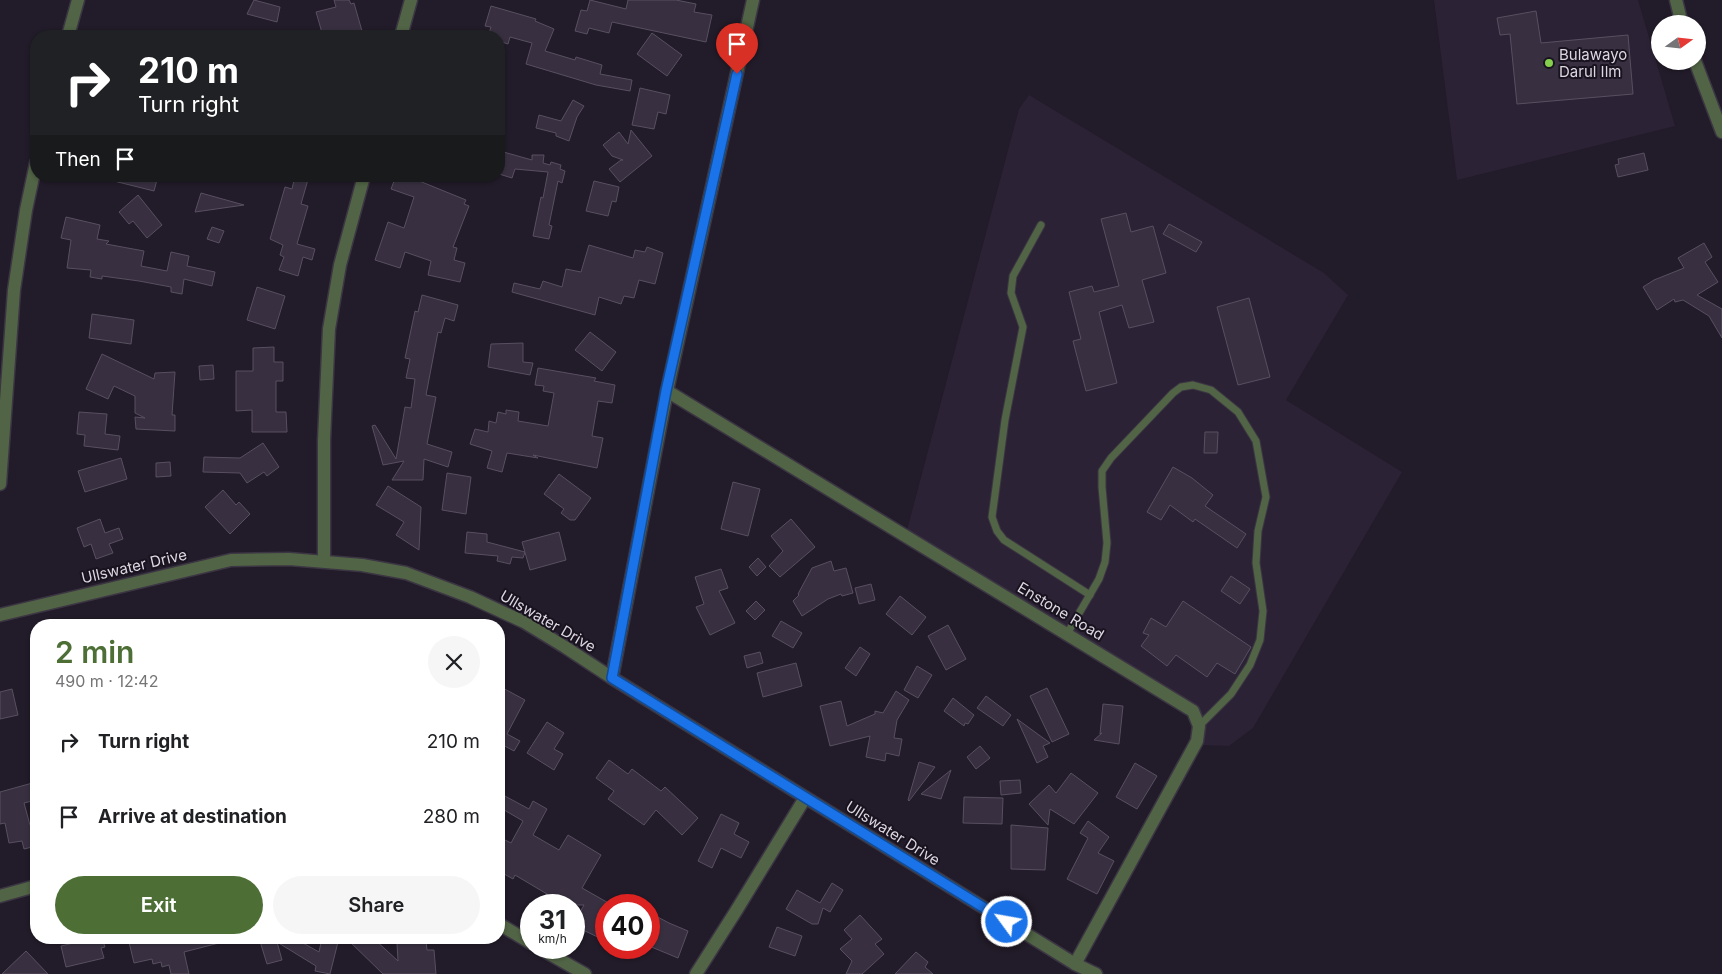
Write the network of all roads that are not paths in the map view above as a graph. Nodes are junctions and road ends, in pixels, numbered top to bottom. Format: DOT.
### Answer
graph roads {
  1 [pos="78,0"];
  2 [pos="411,0"];
  3 [pos="753,0"];
  4 [pos="1676,0"];
  5 [pos="1680,15"];
  6 [pos="70,30"];
  7 [pos="403,30"];
  8 [pos="1698,70"];
  9 [pos="1722,132"];
  10 [pos="32,182"];
  11 [pos="362,182"];
  12 [pos="1041,226"];
  13 [pos="666,391"];
  14 [pos="0,484"];
  15 [pos="324,561"];
  16 [pos="1090,595"];
  17 [pos="0,615"];
  18 [pos="1066,634"];
  19 [pos="612,678"];
  20 [pos="1199,726"];
  21 [pos="805,798"];
  22 [pos="30,888"];
  23 [pos="0,896"];
  24 [pos="505,928"];
  25 [pos="520,936"];
  26 [pos="558,959"];
  27 [pos="1074,964"];
  28 [pos="585,974"];
  29 [pos="696,974"];
  30 [pos="1096,974"];
  1 -- 6 [label="street"];
  2 -- 7 [label="street"];
  3 -- 13 [label="street"];
  4 -- 5 [label="street"];
  8 -- 9 [label="street"];
  10 -- 14 [label="street"];
  11 -- 15 [label="street"];
  12 -- 16 [label="lane"];
  13 -- 18 [label="street, Enstone Road"];
  13 -- 19 [label="street"];
  15 -- 17 [label="street, Ullswater Drive"];
  15 -- 19 [label="street, Ullswater Drive"];
  16 -- 18 [label="lane"];
  16 -- 20 [label="lane"];
  18 -- 20 [label="street, Enstone Road"];
  19 -- 21 [label="street, Ullswater Drive"];
  20 -- 27 [label="street"];
  21 -- 27 [label="street, Ullswater Drive"];
  21 -- 29 [label="street"];
  22 -- 23 [label="street"];
  24 -- 25 [label="street"];
  26 -- 28 [label="street"];
  27 -- 30 [label="street, Ullswater Drive"];
}
